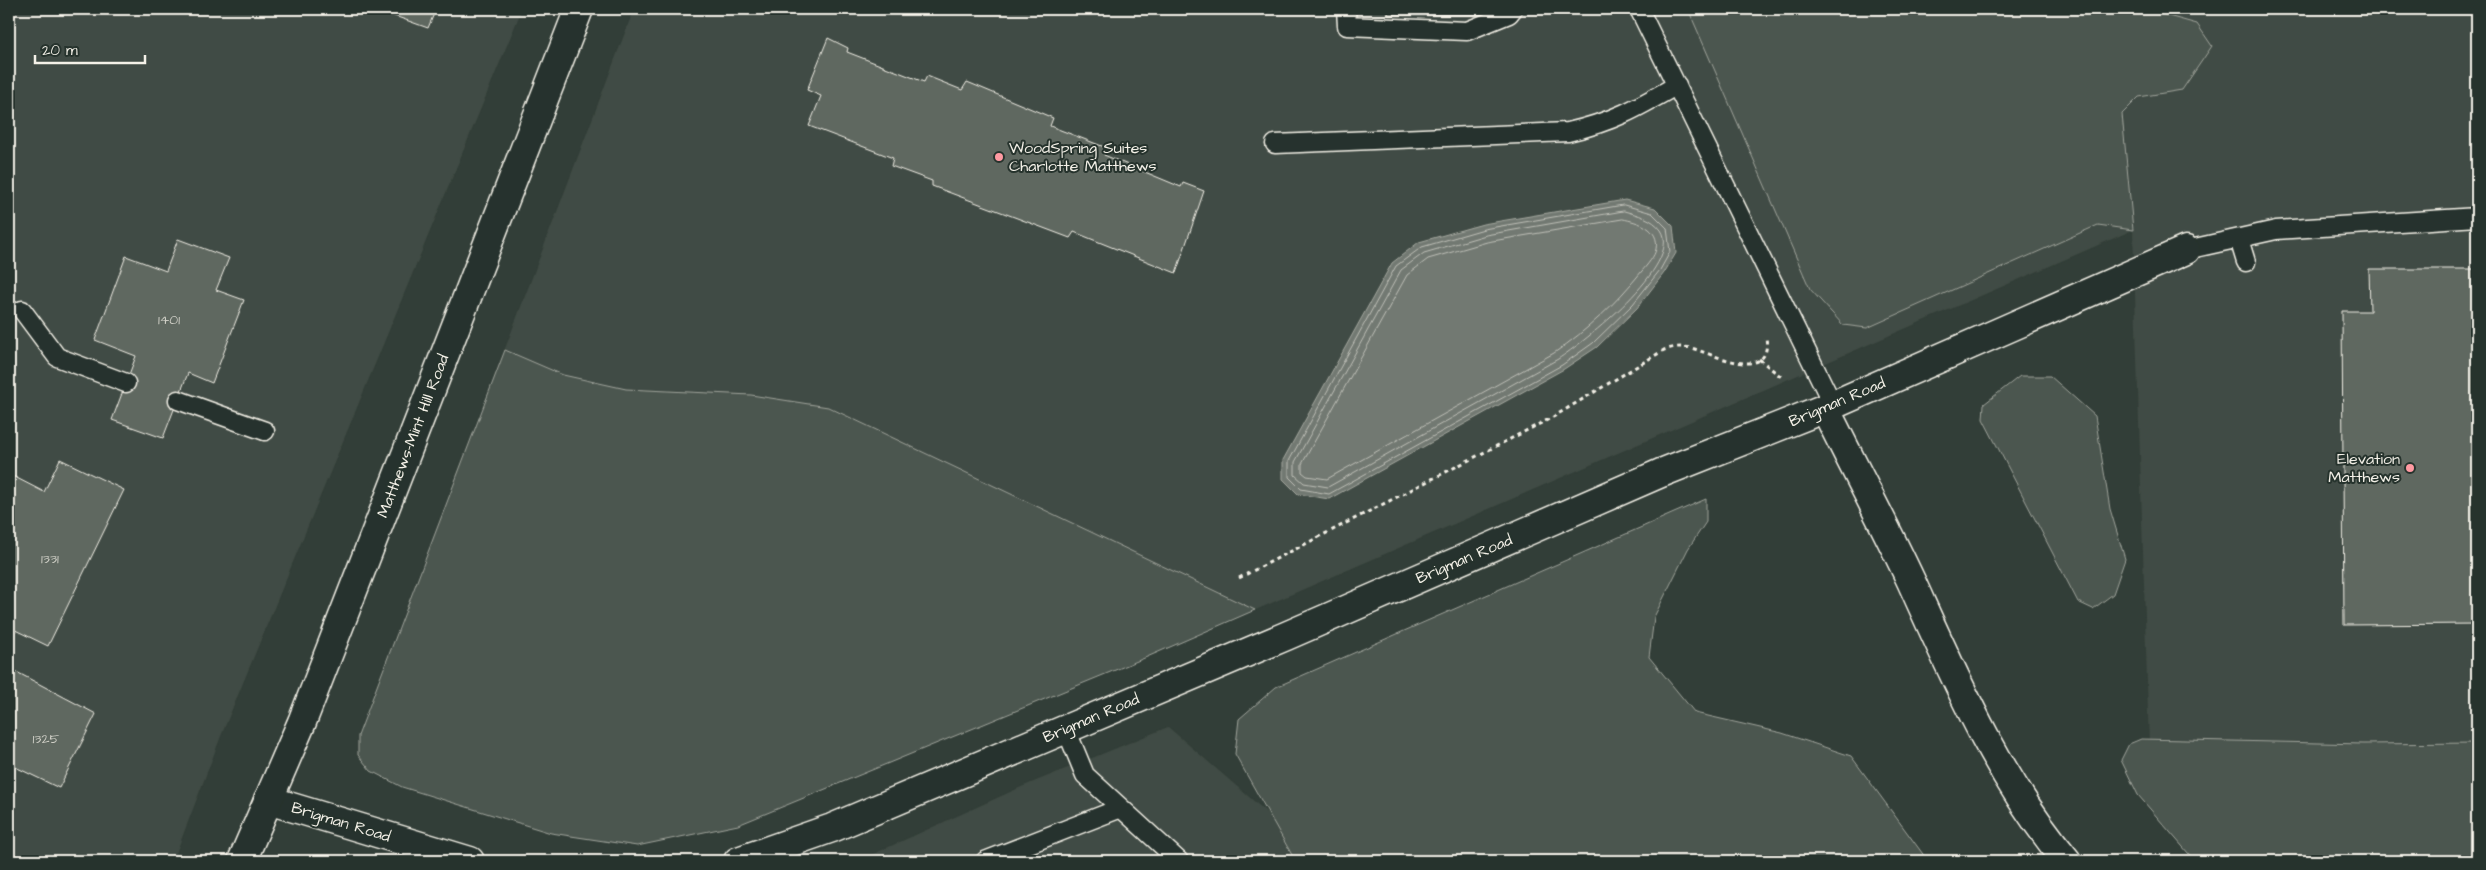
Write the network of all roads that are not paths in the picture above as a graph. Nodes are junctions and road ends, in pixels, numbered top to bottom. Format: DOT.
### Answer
graph roads {
  1 [pos="579,9"];
  2 [pos="1346,9"];
  3 [pos="1513,9"];
  4 [pos="1639,9"];
  5 [pos="1676,85"];
  6 [pos="1275,144"];
  7 [pos="2477,217"];
  8 [pos="2239,239"];
  9 [pos="2186,250"];
  10 [pos="2246,262"];
  11 [pos="22,310"];
  12 [pos="126,383"];
  13 [pos="178,400"];
  14 [pos="1829,407"];
  15 [pos="265,432"];
  16 [pos="1066,729"];
  17 [pos="268,800"];
  18 [pos="1121,808"];
  19 [pos="242,861"];
  20 [pos="470,861"];
  21 [pos="738,861"];
  22 [pos="985,861"];
  23 [pos="1179,861"];
  24 [pos="2067,861"];
  1 -- 17 [label="street, Matthews-Mint Hill Road"];
  2 -- 3 [label="lane"];
  4 -- 5 [label="lane"];
  5 -- 6 [label="lane"];
  5 -- 14 [label="lane"];
  7 -- 8 [label="lane"];
  8 -- 9 [label="lane"];
  8 -- 10 [label="lane"];
  9 -- 14 [label="street, Brigman Road"];
  11 -- 12 [label="lane"];
  13 -- 15 [label="lane"];
  14 -- 16 [label="street, Brigman Road"];
  14 -- 24 [label="street"];
  16 -- 18 [label="lane"];
  16 -- 21 [label="street, Brigman Road"];
  17 -- 19 [label="street, Matthews-Mint Hill Road"];
  17 -- 20 [label="street, Brigman Road"];
  18 -- 22 [label="lane"];
  18 -- 23 [label="lane"];
}
